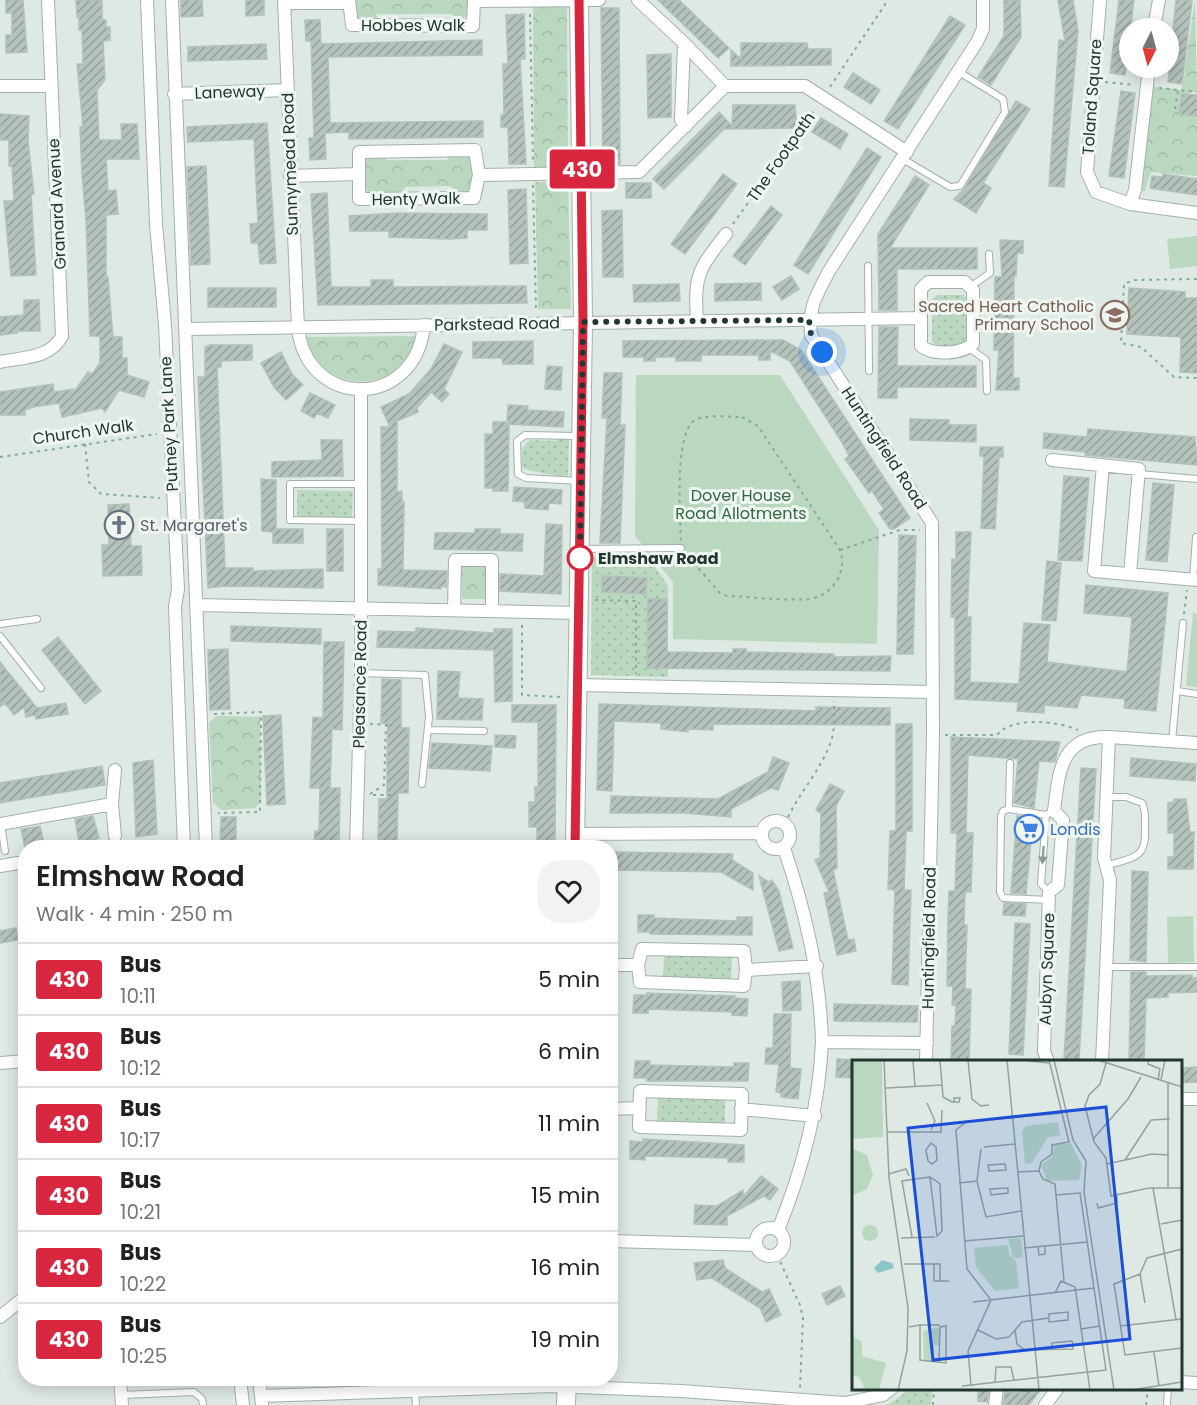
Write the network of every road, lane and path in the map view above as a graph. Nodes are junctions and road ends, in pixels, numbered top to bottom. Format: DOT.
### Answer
graph roads {
  1 [pos="48,0"];
  2 [pos="147,0"];
  3 [pos="172,0"];
  4 [pos="599,0"];
  5 [pos="638,0"];
  6 [pos="888,0"];
  7 [pos="983,0"];
  8 [pos="1100,0"];
  9 [pos="1159,0"];
  10 [pos="349,1"];
  11 [pos="474,1"];
  12 [pos="530,1"];
  13 [pos="579,1"];
  14 [pos="284,2"];
  15 [pos="1156,18"];
  16 [pos="684,43"];
  17 [pos="959,72"];
  18 [pos="1148,78"];
  19 [pos="0,86"];
  20 [pos="51,86"];
  21 [pos="724,86"];
  22 [pos="287,90"];
  23 [pos="1178,90"];
  24 [pos="174,94"];
  25 [pos="823,98"];
  26 [pos="1175,109"];
  27 [pos="686,126"];
  28 [pos="905,155"];
  29 [pos="582,172"];
  30 [pos="533,173"];
  31 [pos="358,174"];
  32 [pos="479,175"];
  33 [pos="290,176"];
  34 [pos="533,186"];
  35 [pos="1130,204"];
  36 [pos="1197,213"];
  37 [pos="726,234"];
  38 [pos="989,254"];
  39 [pos="868,266"];
  40 [pos="1197,279"];
  41 [pos="970,287"];
  42 [pos="921,318"];
  43 [pos="868,319"];
  44 [pos="809,320"];
  45 [pos="698,321"];
  46 [pos="583,322"];
  47 [pos="537,323"];
  48 [pos="424,325"];
  49 [pos="298,328"];
  50 [pos="185,329"];
  51 [pos="969,348"];
  52 [pos="0,362"];
  53 [pos="869,371"];
  54 [pos="1197,378"];
  55 [pos="361,389"];
  56 [pos="987,391"];
  57 [pos="169,432"];
  58 [pos="582,436"];
  59 [pos="85,443"];
  60 [pos="0,457"];
  61 [pos="1052,460"];
  62 [pos="1103,465"];
  63 [pos="1139,474"];
  64 [pos="1197,478"];
  65 [pos="581,481"];
  66 [pos="361,484"];
  67 [pos="163,498"];
  68 [pos="360,521"];
  69 [pos="933,530"];
  70 [pos="1196,537"];
  71 [pos="580,549"];
  72 [pos="681,549"];
  73 [pos="840,550"];
  74 [pos="1130,574"];
  75 [pos="1193,579"];
  76 [pos="196,605"];
  77 [pos="579,606"];
  78 [pos="360,608"];
  79 [pos="454,610"];
  80 [pos="492,610"];
  81 [pos="522,610"];
  82 [pos="37,619"];
  83 [pos="1183,623"];
  84 [pos="0,624"];
  85 [pos="0,636"];
  86 [pos="361,673"];
  87 [pos="636,686"];
  88 [pos="41,688"];
  89 [pos="834,690"];
  90 [pos="578,691"];
  91 [pos="1177,691"];
  92 [pos="933,692"];
  93 [pos="1197,694"];
  94 [pos="201,720"];
  95 [pos="360,723"];
  96 [pos="386,724"];
  97 [pos="392,725"];
  98 [pos="428,730"];
  99 [pos="484,731"];
  100 [pos="933,735"];
  101 [pos="1092,736"];
  102 [pos="1109,736"];
  103 [pos="1172,741"];
  104 [pos="1197,743"];
  105 [pos="1010,763"];
  106 [pos="115,771"];
  107 [pos="422,784"];
  108 [pos="358,794"];
  109 [pos="373,795"];
  110 [pos="391,795"];
  111 [pos="1106,797"];
  112 [pos="112,804"];
  113 [pos="1009,810"];
  114 [pos="204,811"];
  115 [pos="1050,813"];
  116 [pos="0,824"];
  117 [pos="785,824"];
  118 [pos="762,833"];
  119 [pos="115,836"];
  120 [pos="184,840"];
  121 [pos="206,840"];
  122 [pos="356,840"];
  123 [pos="575,840"];
  124 [pos="598,840"];
  125 [pos="784,848"];
  126 [pos="5,851"];
  127 [pos="18,863"];
  128 [pos="0,866"];
  129 [pos="1106,866"];
  130 [pos="1049,896"];
  131 [pos="618,965"];
  132 [pos="639,965"];
  133 [pos="817,966"];
  134 [pos="1106,967"];
  135 [pos="1197,967"];
  136 [pos="746,969"];
  137 [pos="822,1042"];
  138 [pos="927,1043"];
  139 [pos="926,1060"];
  140 [pos="1047,1060"];
  141 [pos="1102,1060"];
  142 [pos="18,1062"];
  143 [pos="0,1063"];
  144 [pos="618,1108"];
  145 [pos="639,1108"];
  146 [pos="741,1109"];
  147 [pos="814,1116"];
  148 [pos="778,1230"];
  149 [pos="618,1241"];
  150 [pos="756,1245"];
  151 [pos="777,1255"];
  152 [pos="18,1302"];
  153 [pos="0,1317"];
  154 [pos="1182,1382"];
  155 [pos="1197,1383"];
  156 [pos="241,1386"];
  157 [pos="260,1386"];
  158 [pos="491,1386"];
  159 [pos="567,1386"];
  160 [pos="616,1386"];
  161 [pos="415,1390"];
  162 [pos="890,1390"];
  163 [pos="997,1390"];
  164 [pos="1057,1390"];
  165 [pos="1148,1390"];
  166 [pos="122,1400"];
  167 [pos="262,1401"];
  168 [pos="800,1401"];
  169 [pos="203,1405"];
  170 [pos="243,1405"];
  171 [pos="416,1405"];
  172 [pos="566,1405"];
  173 [pos="995,1405"];
  174 [pos="1045,1405"];
  175 [pos="1146,1405"];
  1 -- 20 [label="street, Granard Avenue"];
  2 -- 57 [label="street, Putney Park Lane"];
  3 -- 24 [label="street, Putney Park Lane"];
  4 -- 13 [label="street, Hobbes Walk"];
  5 -- 16 [label="street"];
  6 -- 25 [label="path, The Footpath"];
  7 -- 17 [label="street"];
  8 -- 35 [label="street, Toland Square"];
  9 -- 15 [label="street"];
  10 -- 11 [label="street, Hobbes Walk"];
  10 -- 14 [label="street, Hobbes Walk"];
  11 -- 12 [label="street, Hobbes Walk"];
  12 -- 13 [label="street, Hobbes Walk"];
  12 -- 30 [label="path"];
  13 -- 29 [label="street"];
  14 -- 22 [label="street, Sunnymead Road"];
  16 -- 21 [label="street"];
  16 -- 27 [label="street"];
  17 -- 28 [label="street"];
  17 -- 28 [label="lane"];
  18 -- 35 [label="street"];
  19 -- 20 [label="street"];
  20 -- 52 [label="street, Granard Avenue"];
  21 -- 25 [label="street"];
  21 -- 27 [label="street, Henty Walk"];
  22 -- 24 [label="street, Laneway"];
  22 -- 33 [label="street, Sunnymead Road"];
  23 -- 26 [label="path"];
  24 -- 50 [label="street, Putney Park Lane"];
  25 -- 28 [label="street"];
  25 -- 37 [label="path, The Footpath"];
  27 -- 29 [label="street, Henty Walk"];
  28 -- 44 [label="street"];
  29 -- 30 [label="street, Henty Walk"];
  29 -- 46 [label="street"];
  30 -- 32 [label="street, Henty Walk"];
  31 -- 32 [label="street, Henty Walk"];
  31 -- 32 [label="street, Henty Walk"];
  31 -- 33 [label="street, Henty Walk"];
  33 -- 49 [label="street, Sunnymead Road"];
  34 -- 47 [label="path"];
  35 -- 36 [label="street, Toland Square"];
  37 -- 45 [label="street"];
  38 -- 41 [label="lane"];
  39 -- 43 [label="lane"];
  40 -- 54 [label="path"];
  41 -- 42 [label="street"];
  41 -- 51 [label="street"];
  42 -- 43 [label="street, Parkstead Road"];
  42 -- 51 [label="street"];
  43 -- 44 [label="street, Parkstead Road"];
  43 -- 53 [label="lane"];
  44 -- 45 [label="street, Parkstead Road"];
  44 -- 69 [label="street, Huntingfield Road"];
  45 -- 46 [label="street, Parkstead Road"];
  46 -- 47 [label="street, Parkstead Road"];
  46 -- 58 [label="street"];
  47 -- 48 [label="street, Parkstead Road"];
  48 -- 49 [label="street, Parkstead Road"];
  48 -- 55 [label="street"];
  49 -- 50 [label="street, Parkstead Road"];
  49 -- 55 [label="street"];
  50 -- 76 [label="street, Putney Park Lane"];
  51 -- 56 [label="lane"];
  55 -- 66 [label="street, Pleasance Road"];
  57 -- 59 [label="path, Church Walk"];
  57 -- 120 [label="street, Putney Park Lane"];
  58 -- 65 [label="street"];
  58 -- 65 [label="lane"];
  59 -- 60 [label="path, Church Walk"];
  59 -- 67 [label="path"];
  61 -- 62 [label="street"];
  62 -- 63 [label="street"];
  62 -- 74 [label="street"];
  63 -- 64 [label="lane"];
  63 -- 74 [label="street"];
  65 -- 71 [label="street"];
  66 -- 68 [label="street, Pleasance Road"];
  66 -- 68 [label="lane"];
  68 -- 78 [label="street, Pleasance Road"];
  69 -- 73 [label="path"];
  69 -- 92 [label="street, Huntingfield Road"];
  70 -- 75 [label="lane"];
  71 -- 72 [label="lane"];
  71 -- 77 [label="street"];
  72 -- 73 [label="path"];
  72 -- 73 [label="path"];
  74 -- 75 [label="street"];
  75 -- 83 [label="path"];
  76 -- 78 [label="street"];
  76 -- 94 [label="street, Putney Park Lane"];
  77 -- 81 [label="street"];
  77 -- 87 [label="path"];
  77 -- 90 [label="street"];
  78 -- 79 [label="street"];
  78 -- 86 [label="street, Pleasance Road"];
  79 -- 80 [label="street"];
  79 -- 80 [label="street"];
  80 -- 81 [label="street"];
  81 -- 90 [label="path"];
  82 -- 84 [label="lane"];
  83 -- 91 [label="lane"];
  85 -- 88 [label="lane"];
  86 -- 95 [label="street, Pleasance Road"];
  86 -- 98 [label="lane"];
  87 -- 89 [label="street"];
  87 -- 90 [label="street"];
  89 -- 92 [label="street"];
  89 -- 117 [label="path"];
  90 -- 123 [label="street"];
  91 -- 93 [label="lane"];
  91 -- 103 [label="lane"];
  92 -- 100 [label="street, Huntingfield Road"];
  94 -- 114 [label="street, Putney Park Lane"];
  94 -- 114 [label="path"];
  95 -- 96 [label="path"];
  95 -- 108 [label="street, Pleasance Road"];
  96 -- 97 [label="path"];
  96 -- 109 [label="path"];
  98 -- 99 [label="lane"];
  98 -- 107 [label="lane"];
  100 -- 101 [label="path"];
  100 -- 138 [label="street, Huntingfield Road"];
  101 -- 102 [label="street"];
  101 -- 115 [label="street, Aubyn Square"];
  102 -- 103 [label="street"];
  102 -- 111 [label="street"];
  103 -- 104 [label="street"];
  105 -- 113 [label="lane"];
  106 -- 112 [label="street"];
  108 -- 109 [label="path"];
  108 -- 122 [label="street, Pleasance Road"];
  109 -- 110 [label="path"];
  111 -- 129 [label="street"];
  111 -- 129 [label="lane"];
  112 -- 116 [label="street"];
  112 -- 119 [label="street"];
  113 -- 115 [label="lane"];
  113 -- 130 [label="lane"];
  114 -- 121 [label="street, Putney Park Lane"];
  115 -- 130 [label="lane, one-way"];
  115 -- 130 [label="street, Aubyn Square"];
  116 -- 126 [label="lane"];
  117 -- 118 [label="street"];
  117 -- 125 [label="street"];
  118 -- 124 [label="street"];
  118 -- 125 [label="street"];
  125 -- 133 [label="street"];
  127 -- 128 [label="street"];
  129 -- 134 [label="street"];
  130 -- 140 [label="street, Aubyn Square"];
  131 -- 132 [label="street"];
  132 -- 136 [label="street"];
  132 -- 136 [label="street"];
  133 -- 136 [label="street"];
  133 -- 137 [label="street"];
  134 -- 135 [label="lane"];
  134 -- 141 [label="street"];
  137 -- 138 [label="street"];
  137 -- 147 [label="street"];
  138 -- 139 [label="street, Huntingfield Road"];
  142 -- 143 [label="street"];
  144 -- 145 [label="street"];
  145 -- 146 [label="street"];
  145 -- 146 [label="street"];
  146 -- 147 [label="street"];
  147 -- 148 [label="street"];
  148 -- 150 [label="street"];
  148 -- 151 [label="street"];
  149 -- 150 [label="street"];
  150 -- 151 [label="street"];
  151 -- 168 [label="path"];
  152 -- 153 [label="street"];
  154 -- 155 [label="street"];
  156 -- 170 [label="street"];
  157 -- 167 [label="street"];
  158 -- 161 [label="street"];
  159 -- 172 [label="street"];
  160 -- 168 [label="street"];
  161 -- 167 [label="street"];
  161 -- 171 [label="lane"];
  162 -- 168 [label="street"];
  163 -- 173 [label="street"];
  164 -- 174 [label="street"];
  165 -- 175 [label="path"];
  166 -- 169 [label="lane"];
}
